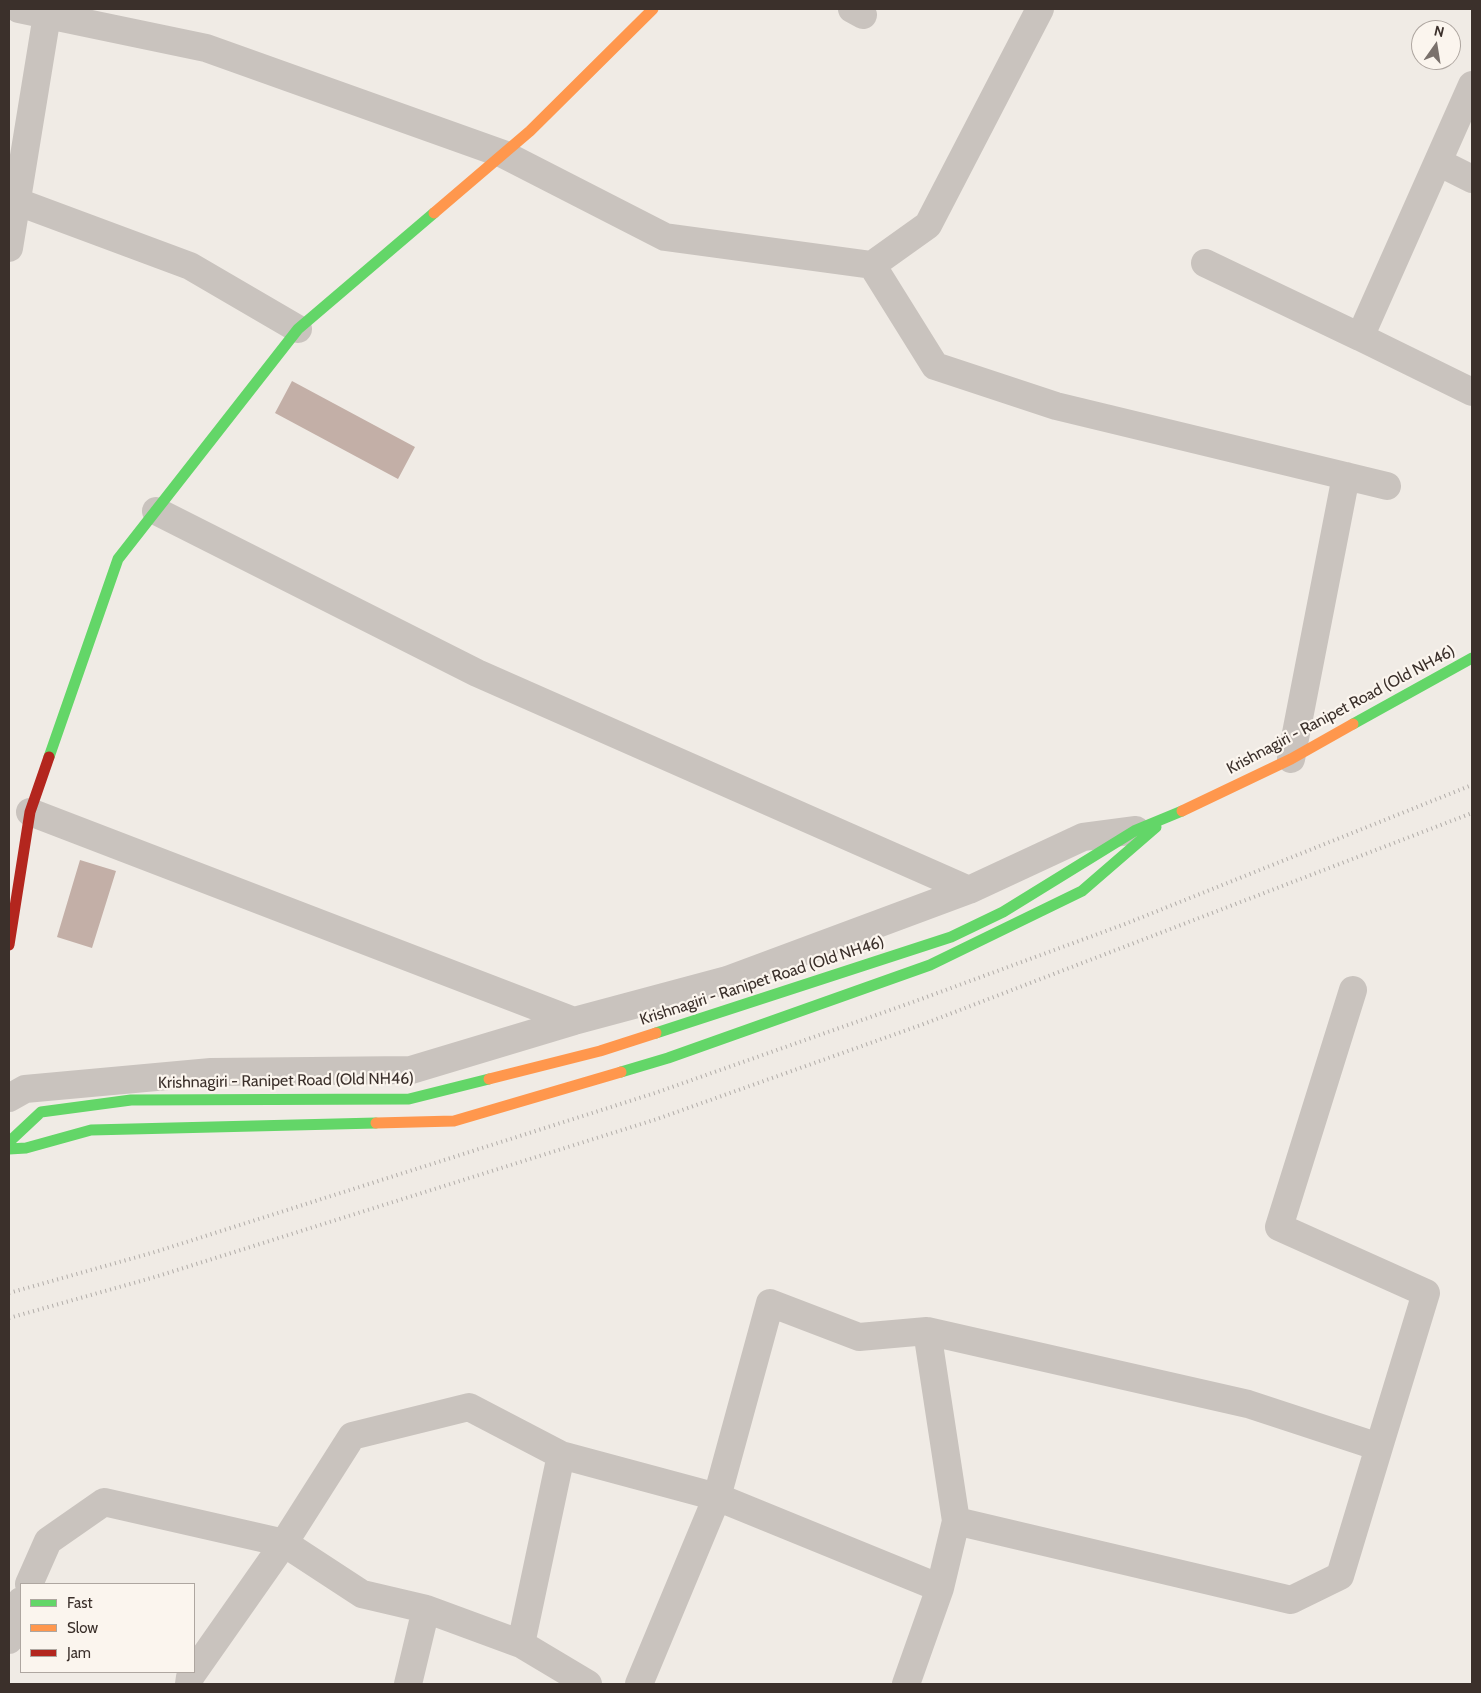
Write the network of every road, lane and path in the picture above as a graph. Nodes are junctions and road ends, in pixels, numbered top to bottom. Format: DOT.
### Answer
graph roads {
  1 [pos="19,9"];
  2 [pos="653,9"];
  3 [pos="1040,9"];
  4 [pos="48,12"];
  5 [pos="1472,85"];
  6 [pos="503,154"];
  7 [pos="1438,162"];
  8 [pos="1472,179"];
  9 [pos="18,202"];
  10 [pos="9,248"];
  11 [pos="1205,263"];
  12 [pos="872,265"];
  13 [pos="298,329"];
  14 [pos="1360,337"];
  15 [pos="1472,392"];
  16 [pos="1346,476"];
  17 [pos="1387,486"];
  18 [pos="156,511"];
  19 [pos="1472,658"];
  20 [pos="1291,759"];
  21 [pos="30,812"];
  22 [pos="1164,820"];
  23 [pos="1136,830"];
  24 [pos="969,890"];
  25 [pos="9,945"];
  26 [pos="1354,990"];
  27 [pos="574,1021"];
  28 [pos="9,1098"];
  29 [pos="9,1142"];
  30 [pos="9,1149"];
  31 [pos="927,1331"];
  32 [pos="1378,1447"];
  33 [pos="561,1455"];
  34 [pos="717,1497"];
  35 [pos="956,1521"];
  36 [pos="284,1543"];
  37 [pos="29,1583"];
  38 [pos="940,1588"];
  39 [pos="20,1603"];
  40 [pos="426,1609"];
  41 [pos="9,1640"];
  42 [pos="521,1644"];
  43 [pos="195,1670"];
  44 [pos="408,1684"];
  45 [pos="588,1684"];
  46 [pos="639,1684"];
  47 [pos="906,1684"];
  1 -- 4 [label="street"];
  2 -- 6 [label="street"];
  3 -- 12 [label="street"];
  4 -- 6 [label="street"];
  4 -- 9 [label="street"];
  5 -- 7 [label="street"];
  6 -- 12 [label="street"];
  6 -- 13 [label="street"];
  7 -- 8 [label="street"];
  7 -- 14 [label="street"];
  9 -- 10 [label="street"];
  9 -- 13 [label="street"];
  11 -- 14 [label="street"];
  12 -- 16 [label="street"];
  13 -- 18 [label="street"];
  14 -- 15 [label="street"];
  16 -- 17 [label="street"];
  16 -- 20 [label="street"];
  18 -- 21 [label="street"];
  18 -- 24 [label="street"];
  19 -- 20 [label="street, Krishnagiri - Ranipet Road (Old NH46)"];
  20 -- 22 [label="street, Krishnagiri - Ranipet Road (Old NH46)"];
  21 -- 25 [label="street"];
  21 -- 27 [label="street"];
  22 -- 23 [label="street, Krishnagiri - Ranipet Road (Old NH46)"];
  22 -- 30 [label="street"];
  23 -- 24 [label="street"];
  23 -- 29 [label="street, Krishnagiri - Ranipet Road (Old NH46)"];
  24 -- 27 [label="street"];
  26 -- 32 [label="street"];
  27 -- 28 [label="street"];
  31 -- 32 [label="street"];
  31 -- 34 [label="street"];
  31 -- 35 [label="street"];
  32 -- 35 [label="street"];
  33 -- 34 [label="street"];
  33 -- 36 [label="street"];
  33 -- 42 [label="street"];
  34 -- 38 [label="street"];
  34 -- 46 [label="street"];
  35 -- 38 [label="street"];
  36 -- 37 [label="street"];
  36 -- 40 [label="street"];
  36 -- 43 [label="street"];
  38 -- 47 [label="street"];
  39 -- 41 [label="street"];
  40 -- 42 [label="street"];
  40 -- 44 [label="street"];
  42 -- 45 [label="street"];
}
